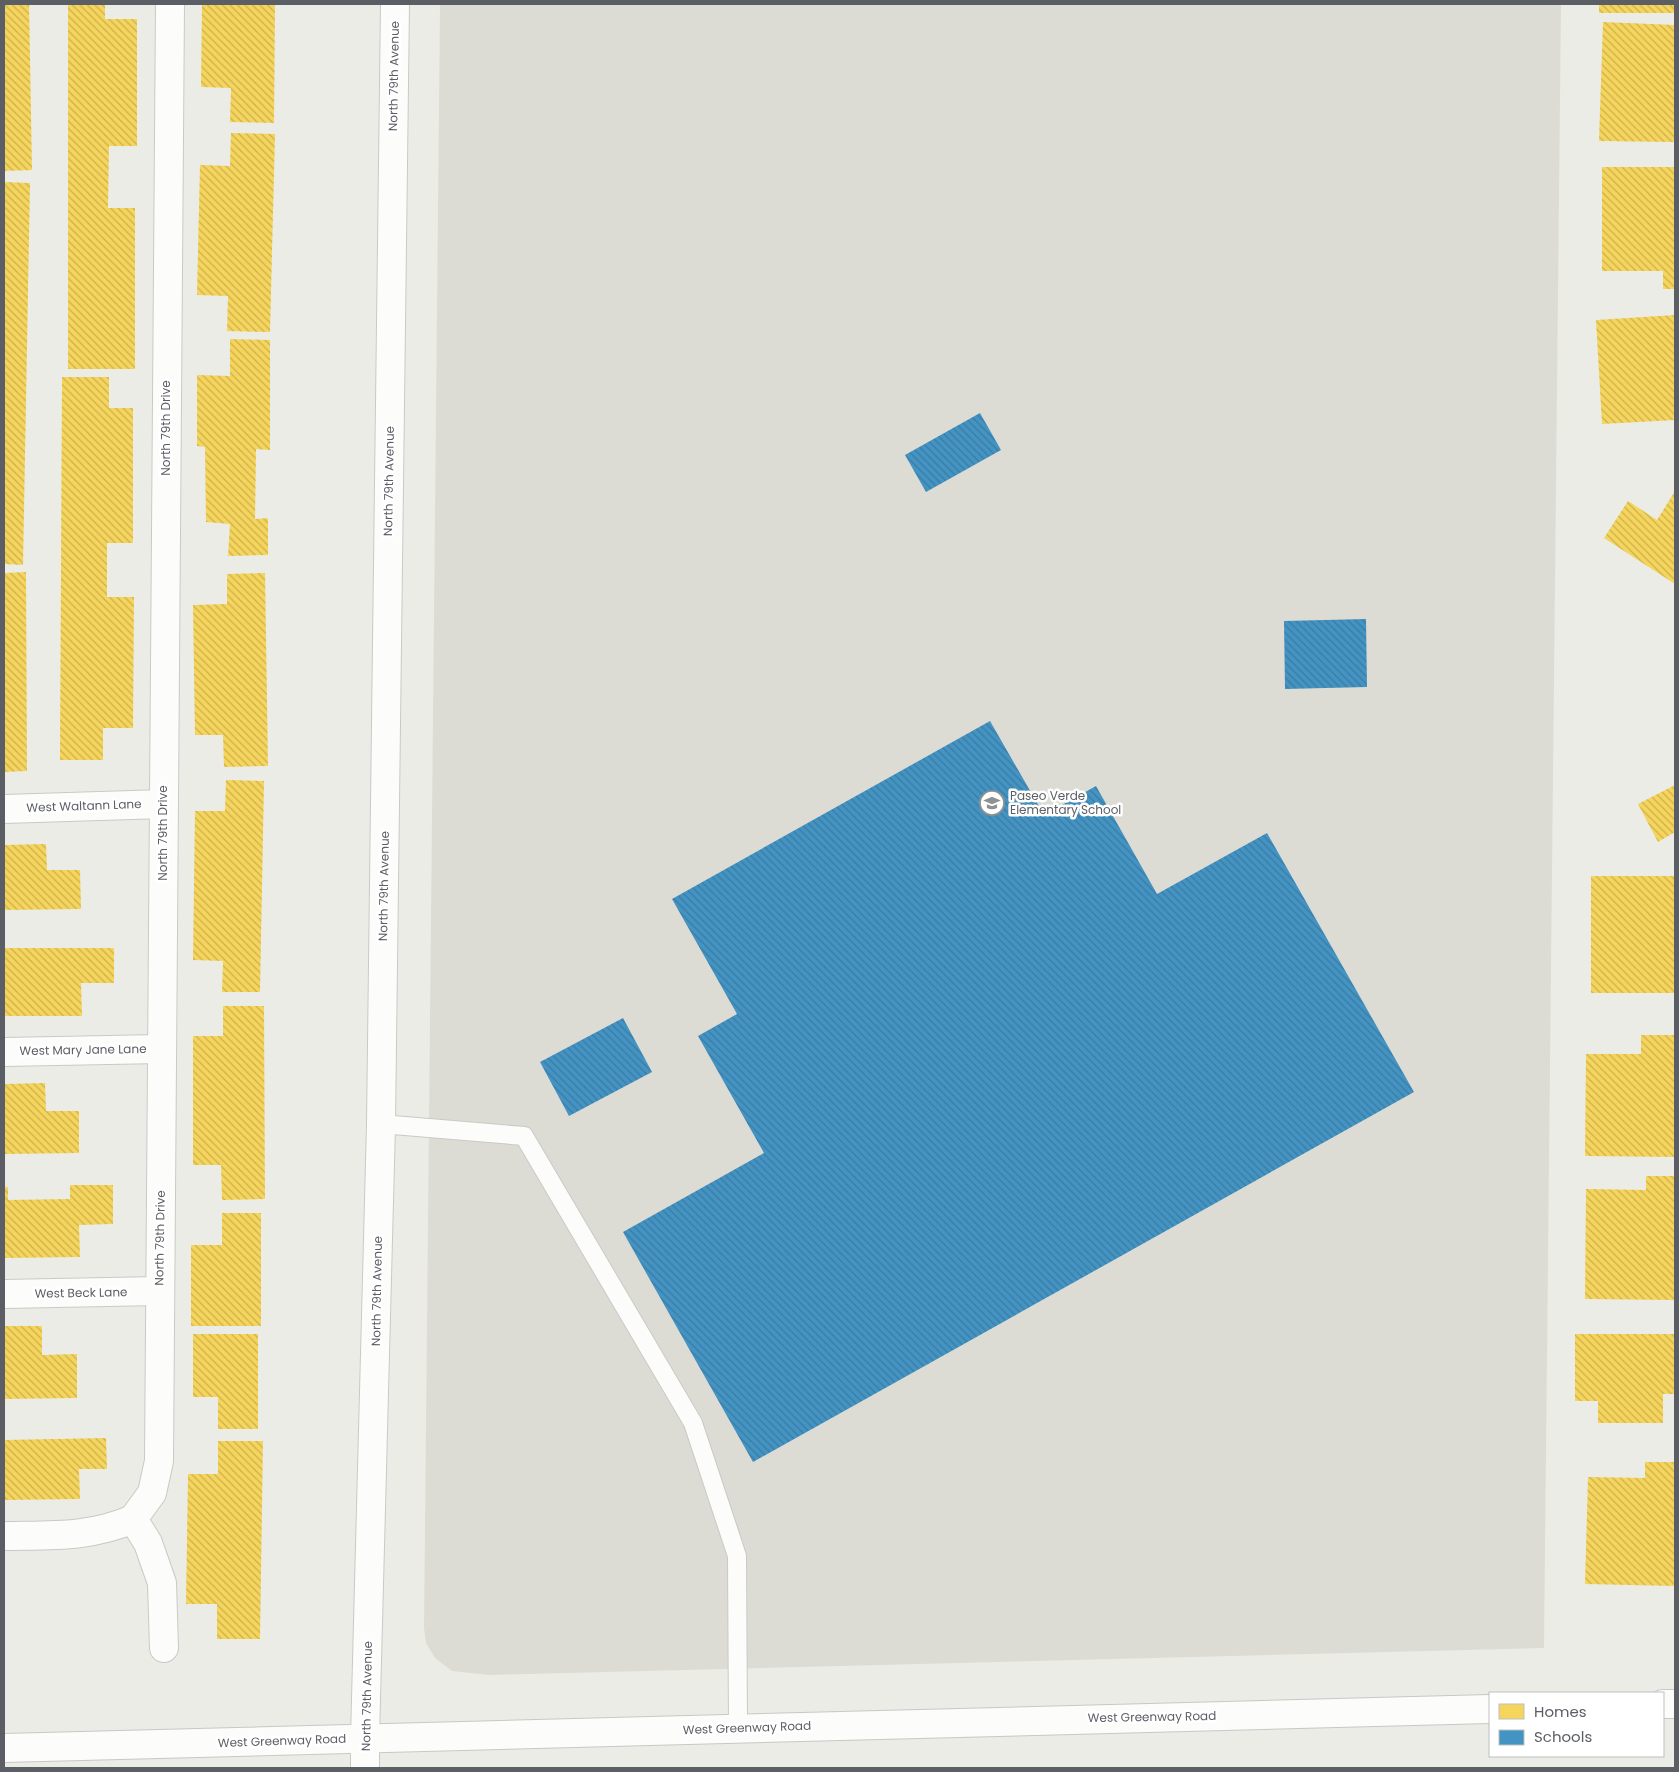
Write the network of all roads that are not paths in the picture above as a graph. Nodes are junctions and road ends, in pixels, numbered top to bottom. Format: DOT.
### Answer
graph roads {
  1 [pos="170,4"];
  2 [pos="395,4"];
  3 [pos="164,804"];
  4 [pos="4,809"];
  5 [pos="161,1049"];
  6 [pos="4,1052"];
  7 [pos="381,1124"];
  8 [pos="159,1291"];
  9 [pos="4,1294"];
  10 [pos="133,1519"];
  11 [pos="4,1536"];
  12 [pos="164,1648"];
  13 [pos="1489,1709"];
  14 [pos="738,1728"];
  15 [pos="365,1738"];
  16 [pos="4,1748"];
  17 [pos="366,1768"];
  1 -- 3 [label="street, North 79th Drive"];
  2 -- 7 [label="street, North 79th Avenue"];
  3 -- 4 [label="street, West Waltann Lane"];
  3 -- 5 [label="street, North 79th Drive"];
  5 -- 6 [label="street, West Mary Jane Lane"];
  5 -- 8 [label="street, North 79th Drive"];
  7 -- 14 [label="lane"];
  7 -- 15 [label="street, North 79th Avenue"];
  8 -- 9 [label="street, West Beck Lane"];
  8 -- 10 [label="street, North 79th Drive"];
  10 -- 11 [label="street"];
  10 -- 12 [label="street"];
  13 -- 14 [label="street, West Greenway Road"];
  14 -- 15 [label="street, West Greenway Road"];
  15 -- 16 [label="street, West Greenway Road"];
  15 -- 17 [label="street, North 79th Avenue"];
}
